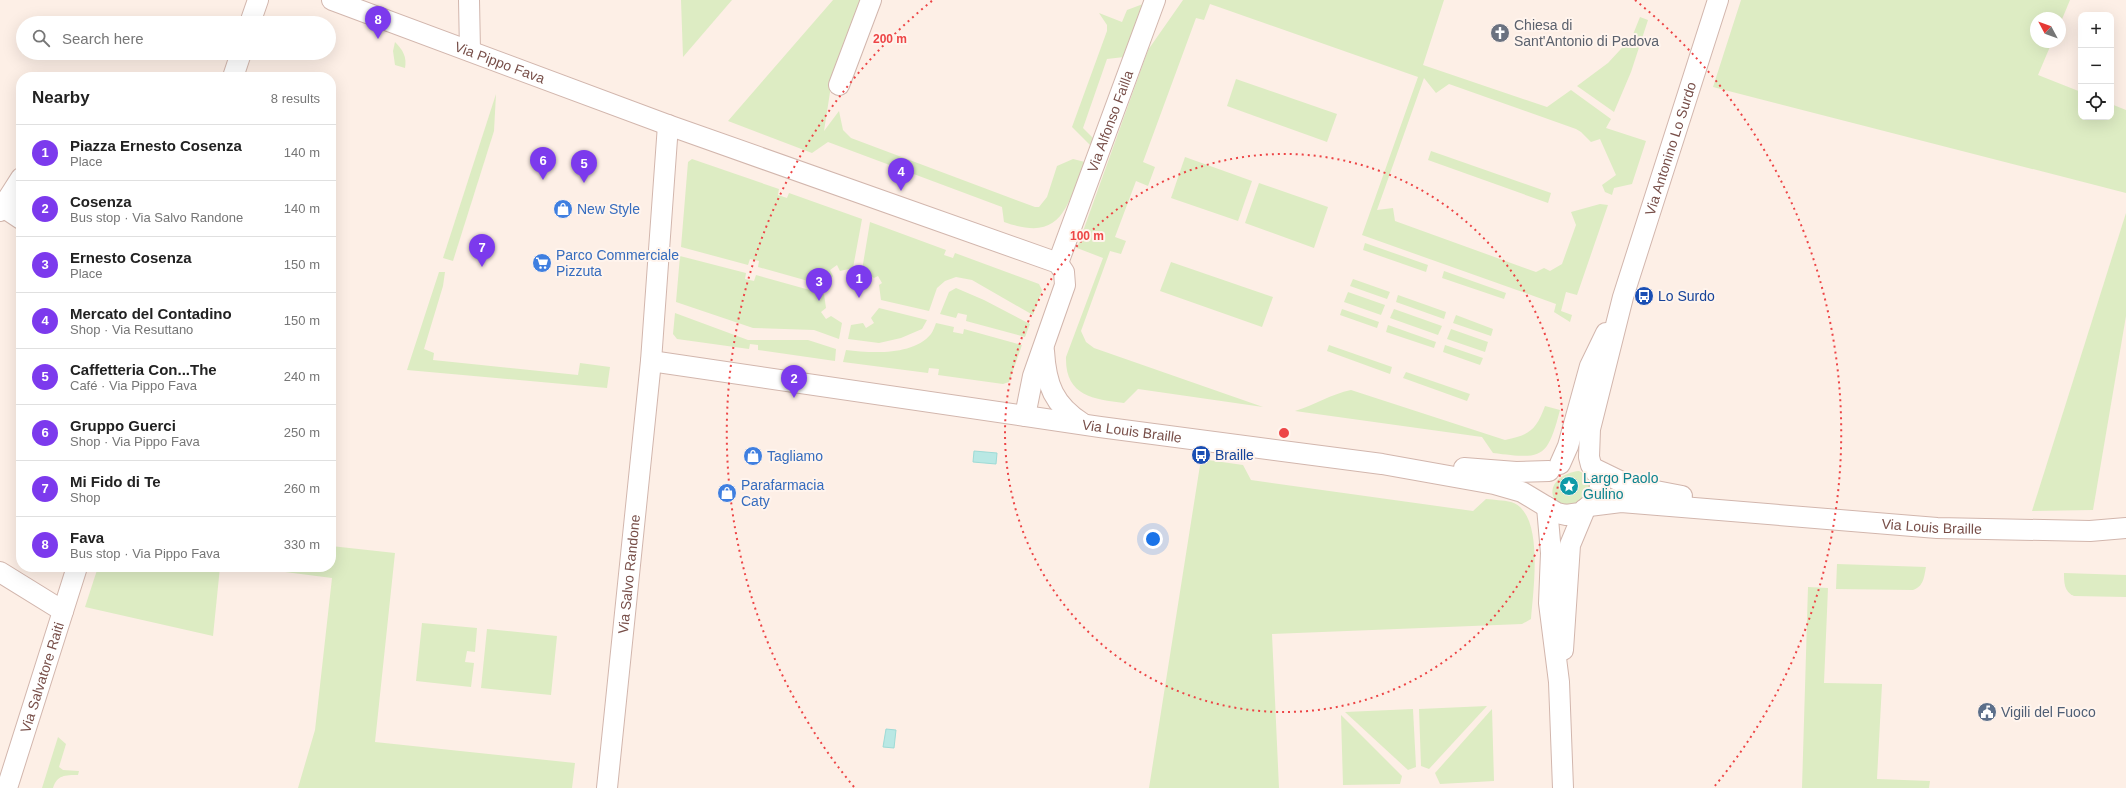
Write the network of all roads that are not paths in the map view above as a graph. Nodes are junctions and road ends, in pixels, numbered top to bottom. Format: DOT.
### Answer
graph roads {
  1 [pos="258,0"];
  2 [pos="332,0"];
  3 [pos="469,0"];
  4 [pos="871,0"];
  5 [pos="1155,0"];
  6 [pos="1718,0"];
  7 [pos="252,16"];
  8 [pos="470,51"];
  9 [pos="239,60"];
  10 [pos="235,72"];
  11 [pos="839,84"];
  12 [pos="668,124"];
  13 [pos="16,186"];
  14 [pos="1,209"];
  15 [pos="16,217"];
  16 [pos="1058,263"];
  17 [pos="1623,297"];
  18 [pos="1043,349"];
  19 [pos="651,361"];
  20 [pos="1025,416"];
  21 [pos="1084,424"];
  22 [pos="1382,464"];
  23 [pos="1554,467"];
  24 [pos="1593,467"];
  25 [pos="1546,505"];
  26 [pos="1587,508"];
  27 [pos="1774,515"];
  28 [pos="2126,528"];
  29 [pos="2090,531"];
  30 [pos="2126,535"];
  31 [pos="0,572"];
  32 [pos="75,572"];
  33 [pos="63,612"];
  34 [pos="1559,682"];
  35 [pos="7,788"];
  36 [pos="607,788"];
  37 [pos="1563,788"];
  1 -- 7 [label="street"];
  2 -- 8 [label="street, Via Pippo Fava"];
  3 -- 8 [label="street"];
  4 -- 11 [label="street"];
  5 -- 16 [label="street, Via Alfonso Failla"];
  6 -- 17 [label="street, Via Antonino Lo Surdo"];
  8 -- 12 [label="street, Via Pippo Fava"];
  9 -- 10 [label="street"];
  12 -- 16 [label="street, Via Pippo Fava"];
  12 -- 19 [label="street, Via Salvo Randone"];
  13 -- 14 [label="street"];
  14 -- 15 [label="street"];
  16 -- 18 [label="street"];
  17 -- 23 [label="street"];
  17 -- 24 [label="street"];
  18 -- 20 [label="street"];
  18 -- 21 [label="street"];
  19 -- 20 [label="street, Via Louis Braille"];
  19 -- 36 [label="street, Via Salvo Randone"];
  20 -- 21 [label="street, Via Louis Braille"];
  21 -- 22 [label="street, Via Louis Braille"];
  22 -- 23 [label="street"];
  22 -- 25 [label="street"];
  23 -- 24 [label="street"];
  23 -- 25 [label="street"];
  24 -- 26 [label="street"];
  24 -- 27 [label="street"];
  25 -- 26 [label="street"];
  25 -- 34 [label="street"];
  26 -- 27 [label="street"];
  26 -- 34 [label="street"];
  27 -- 29 [label="street, Via Louis Braille"];
  28 -- 29 [label="street"];
  29 -- 30 [label="street"];
  31 -- 33 [label="street"];
  32 -- 33 [label="street, Via Salvatore Raiti"];
  33 -- 35 [label="street, Via Salvatore Raiti"];
  34 -- 37 [label="street"];
}
